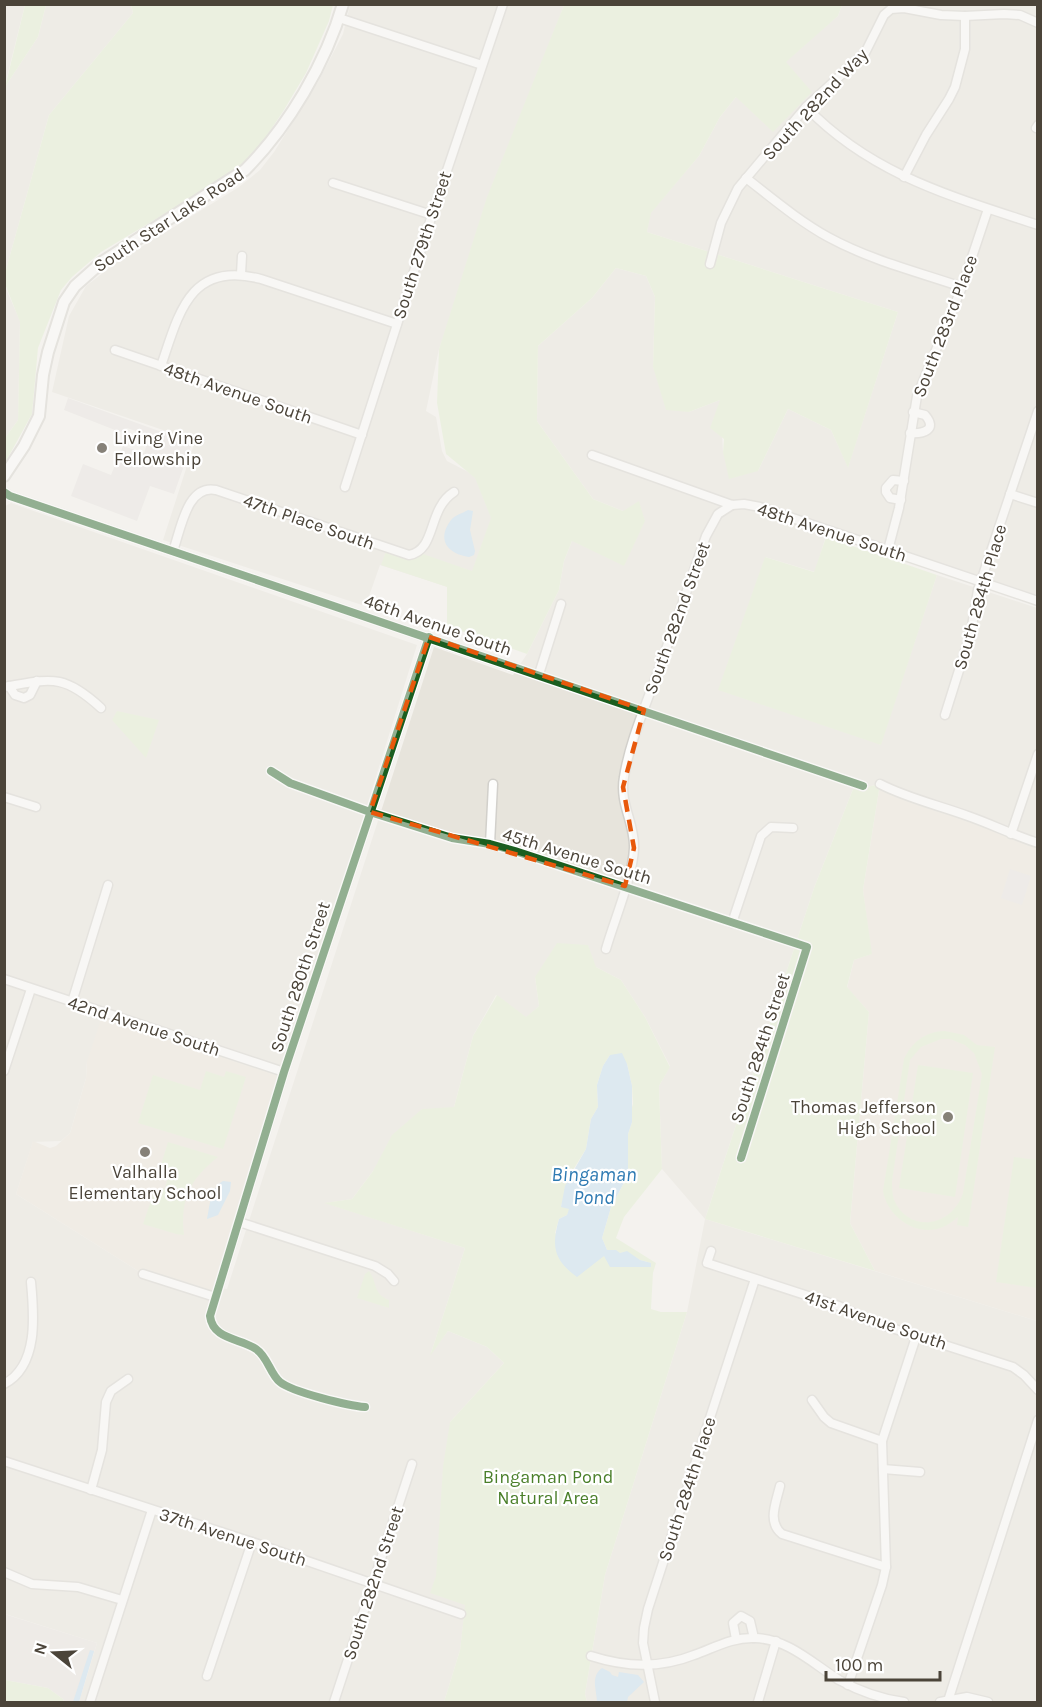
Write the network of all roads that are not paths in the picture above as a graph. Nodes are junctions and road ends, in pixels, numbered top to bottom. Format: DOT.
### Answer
graph roads {
  1 [pos="343,4"];
  2 [pos="503,4"];
  3 [pos="965,16"];
  4 [pos="339,18"];
  5 [pos="1038,23"];
  6 [pos="482,65"];
  7 [pos="806,107"];
  8 [pos="904,177"];
  9 [pos="746,178"];
  10 [pos="333,183"];
  11 [pos="988,209"];
  12 [pos="432,215"];
  13 [pos="1038,225"];
  14 [pos="242,256"];
  15 [pos="710,264"];
  16 [pos="241,274"];
  17 [pos="962,287"];
  18 [pos="397,324"];
  19 [pos="115,350"];
  20 [pos="161,366"];
  21 [pos="1038,411"];
  22 [pos="913,412"];
  23 [pos="910,433"];
  24 [pos="362,435"];
  25 [pos="592,455"];
  26 [pos="4,476"];
  27 [pos="904,481"];
  28 [pos="345,487"];
  29 [pos="4,492"];
  30 [pos="454,492"];
  31 [pos="1011,494"];
  32 [pos="901,500"];
  33 [pos="1038,503"];
  34 [pos="732,505"];
  35 [pos="888,550"];
  36 [pos="173,551"];
  37 [pos="981,582"];
  38 [pos="1038,601"];
  39 [pos="561,604"];
  40 [pos="429,638"];
  41 [pos="539,674"];
  42 [pos="37,681"];
  43 [pos="7,686"];
  44 [pos="101,708"];
  45 [pos="644,710"];
  46 [pos="945,715"];
  47 [pos="1038,754"];
  48 [pos="271,771"];
  49 [pos="493,784"];
  50 [pos="880,784"];
  51 [pos="863,786"];
  52 [pos="4,797"];
  53 [pos="36,807"];
  54 [pos="370,812"];
  55 [pos="793,828"];
  56 [pos="1011,834"];
  57 [pos="1038,843"];
  58 [pos="490,844"];
  59 [pos="108,885"];
  60 [pos="625,886"];
  61 [pos="732,922"];
  62 [pos="807,947"];
  63 [pos="606,949"];
  64 [pos="4,979"];
  65 [pos="31,989"];
  66 [pos="72,1002"];
  67 [pos="4,1071"];
  68 [pos="284,1072"];
  69 [pos="741,1158"];
  70 [pos="239,1222"];
  71 [pos="711,1251"];
  72 [pos="143,1274"];
  73 [pos="754,1279"];
  74 [pos="394,1281"];
  75 [pos="31,1282"];
  76 [pos="215,1297"];
  77 [pos="916,1337"];
  78 [pos="128,1379"];
  79 [pos="4,1384"];
  80 [pos="1038,1390"];
  81 [pos="812,1400"];
  82 [pos="365,1407"];
  83 [pos="1038,1420"];
  84 [pos="882,1441"];
  85 [pos="4,1461"];
  86 [pos="412,1464"];
  87 [pos="883,1470"];
  88 [pos="920,1472"];
  89 [pos="780,1486"];
  90 [pos="91,1490"];
  91 [pos="152,1510"];
  92 [pos="252,1542"];
  93 [pos="886,1567"];
  94 [pos="4,1572"];
  95 [pos="372,1584"];
  96 [pos="122,1600"];
  97 [pos="461,1614"];
  98 [pos="754,1638"];
  99 [pos="736,1639"];
  100 [pos="776,1641"];
  101 [pos="591,1656"];
  102 [pos="648,1665"];
  103 [pos="207,1676"];
  104 [pos="848,1685"];
  105 [pos="90,1702"];
  106 [pos="334,1702"];
  107 [pos="655,1702"];
  108 [pos="758,1702"];
  109 [pos="904,1702"];
  110 [pos="944,1702"];
  111 [pos="988,1702"];
  1 -- 4 [label="street, South Star Lake Road"];
  2 -- 6 [label="street, South 279th Street"];
  3 -- 5 [label="street"];
  3 -- 7 [label="street, South 282nd Way"];
  3 -- 8 [label="street"];
  4 -- 6 [label="street"];
  4 -- 26 [label="street, South Star Lake Road"];
  6 -- 12 [label="street, South 279th Street"];
  7 -- 8 [label="street"];
  7 -- 9 [label="street, South 282nd Way"];
  8 -- 11 [label="street"];
  9 -- 15 [label="street, South 282nd Way"];
  9 -- 17 [label="street"];
  10 -- 12 [label="street"];
  11 -- 13 [label="street"];
  11 -- 17 [label="street, South 283rd Place"];
  12 -- 18 [label="street, South 279th Street"];
  14 -- 16 [label="street"];
  16 -- 18 [label="street"];
  16 -- 20 [label="street"];
  17 -- 22 [label="street, South 283rd Place"];
  18 -- 24 [label="street, South 279th Street"];
  19 -- 20 [label="street, 48th Avenue South"];
  20 -- 24 [label="street, 48th Avenue South"];
  21 -- 31 [label="street, South 284th Place"];
  22 -- 23 [label="street, South 283rd Place"];
  22 -- 23 [label="street"];
  23 -- 27 [label="street, South 283rd Place"];
  24 -- 28 [label="street, South 279th Street"];
  25 -- 34 [label="street, 48th Avenue South"];
  27 -- 32 [label="street, South 283rd Place"];
  27 -- 32 [label="street"];
  29 -- 36 [label="street, 46th Avenue South"];
  30 -- 36 [label="street, 47th Place South"];
  31 -- 33 [label="street"];
  31 -- 37 [label="street, South 284th Place"];
  32 -- 35 [label="street, South 283rd Place"];
  34 -- 35 [label="street, 48th Avenue South"];
  34 -- 45 [label="street, South 282nd Street"];
  35 -- 37 [label="street, 48th Avenue South"];
  36 -- 40 [label="street, 46th Avenue South"];
  37 -- 38 [label="street, 48th Avenue South"];
  37 -- 46 [label="street, South 284th Place"];
  39 -- 41 [label="street"];
  40 -- 41 [label="street, 46th Avenue South"];
  40 -- 54 [label="street, South 280th Street"];
  41 -- 45 [label="street, 46th Avenue South"];
  42 -- 43 [label="street"];
  42 -- 43 [label="street"];
  42 -- 44 [label="street"];
  45 -- 51 [label="street, 46th Avenue South"];
  45 -- 60 [label="street, South 282nd Street"];
  47 -- 56 [label="street"];
  48 -- 54 [label="street, 45th Avenue South"];
  49 -- 58 [label="street"];
  50 -- 56 [label="street"];
  52 -- 53 [label="street"];
  54 -- 58 [label="street, 45th Avenue South"];
  54 -- 68 [label="street, South 280th Street"];
  55 -- 61 [label="street"];
  56 -- 57 [label="street"];
  58 -- 60 [label="street, 45th Avenue South"];
  59 -- 66 [label="street"];
  60 -- 61 [label="street, 45th Avenue South"];
  60 -- 63 [label="street, South 282nd Street"];
  61 -- 62 [label="street, 45th Avenue South"];
  62 -- 69 [label="street, South 284th Street"];
  64 -- 65 [label="street, 42nd Avenue South"];
  65 -- 66 [label="street, 42nd Avenue South"];
  65 -- 67 [label="street"];
  66 -- 68 [label="street, 42nd Avenue South"];
  68 -- 70 [label="street, South 280th Street"];
  70 -- 74 [label="street"];
  70 -- 76 [label="street, South 280th Street"];
  71 -- 73 [label="street, 41st Avenue South"];
  72 -- 76 [label="street"];
  73 -- 77 [label="street, 41st Avenue South"];
  73 -- 102 [label="street, South 284th Place"];
  75 -- 79 [label="street"];
  76 -- 82 [label="street, South 280th Street"];
  77 -- 80 [label="street, 41st Avenue South"];
  77 -- 84 [label="street"];
  78 -- 90 [label="street"];
  81 -- 84 [label="street"];
  83 -- 110 [label="street"];
  84 -- 87 [label="street"];
  85 -- 90 [label="street, 37th Avenue South"];
  86 -- 95 [label="street, South 282nd Street"];
  87 -- 88 [label="street"];
  87 -- 93 [label="street"];
  89 -- 93 [label="street"];
  90 -- 91 [label="street, 37th Avenue South"];
  91 -- 92 [label="street, 37th Avenue South"];
  91 -- 96 [label="street"];
  92 -- 95 [label="street, 37th Avenue South"];
  92 -- 103 [label="street"];
  93 -- 104 [label="street"];
  94 -- 96 [label="street"];
  95 -- 97 [label="street, 37th Avenue South"];
  95 -- 106 [label="street, South 282nd Street"];
  96 -- 105 [label="street"];
  98 -- 99 [label="street"];
  98 -- 99 [label="street"];
  98 -- 100 [label="street"];
  99 -- 102 [label="street"];
  100 -- 104 [label="street"];
  100 -- 108 [label="street"];
  101 -- 102 [label="street"];
  102 -- 107 [label="street, South 284th Place"];
  104 -- 109 [label="street"];
  110 -- 111 [label="street"];
}
